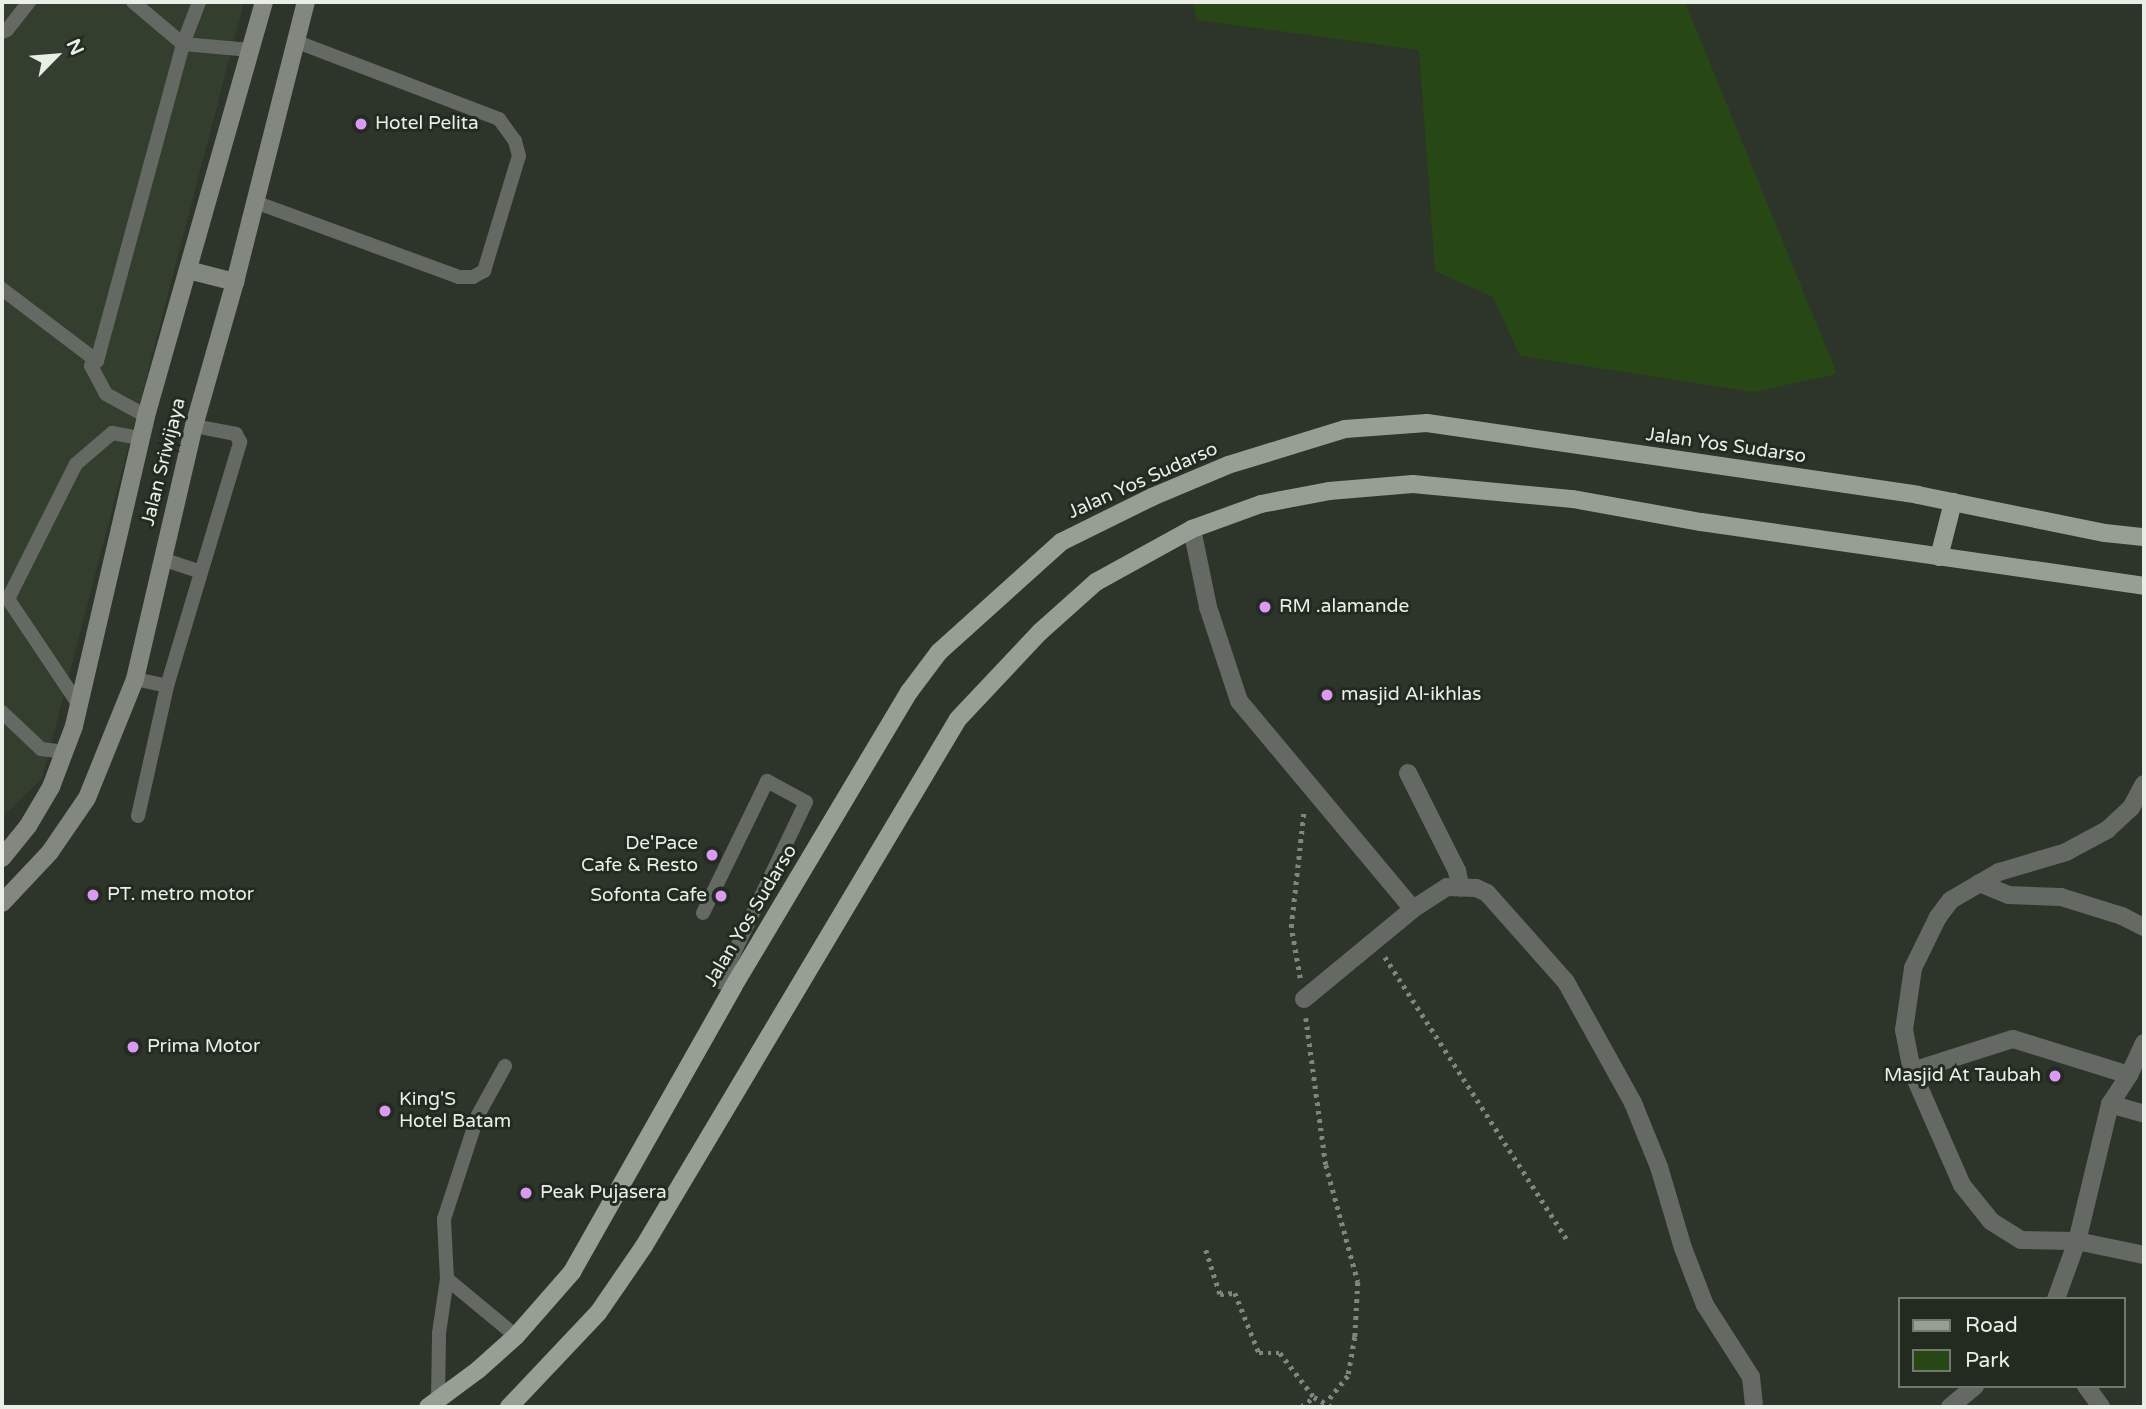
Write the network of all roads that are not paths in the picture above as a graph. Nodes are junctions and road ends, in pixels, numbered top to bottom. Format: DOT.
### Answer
graph roads {
  1 [pos="29,2"];
  2 [pos="133,2"];
  3 [pos="199,2"];
  4 [pos="264,2"];
  5 [pos="306,2"];
  6 [pos="2,32"];
  7 [pos="295,41"];
  8 [pos="183,44"];
  9 [pos="251,50"];
  10 [pos="255,202"];
  11 [pos="188,270"];
  12 [pos="235,282"];
  13 [pos="2,289"];
  14 [pos="97,361"];
  15 [pos="146,416"];
  16 [pos="194,426"];
  17 [pos="141,438"];
  18 [pos="1953,502"];
  19 [pos="1192,529"];
  20 [pos="2144,537"];
  21 [pos="1939,557"];
  22 [pos="162,559"];
  23 [pos="201,572"];
  24 [pos="2144,586"];
  25 [pos="135,679"];
  26 [pos="167,686"];
  27 [pos="79,705"];
  28 [pos="2,712"];
  29 [pos="64,752"];
  30 [pos="1408,773"];
  31 [pos="2144,783"];
  32 [pos="138,816"];
  33 [pos="2,856"];
  34 [pos="1979,883"];
  35 [pos="1461,888"];
  36 [pos="2,903"];
  37 [pos="1413,909"];
  38 [pos="703,913"];
  39 [pos="2144,927"];
  40 [pos="733,987"];
  41 [pos="1304,999"];
  42 [pos="2144,1043"];
  43 [pos="505,1066"];
  44 [pos="1912,1071"];
  45 [pos="2129,1075"];
  46 [pos="2110,1104"];
  47 [pos="2144,1114"];
  48 [pos="2077,1241"];
  49 [pos="2144,1255"];
  50 [pos="447,1279"];
  51 [pos="2057,1297"];
  52 [pos="516,1336"];
  53 [pos="1973,1388"];
  54 [pos="2088,1388"];
  55 [pos="433,1404"];
  56 [pos="509,1407"];
  57 [pos="1754,1407"];
  58 [pos="1950,1407"];
  59 [pos="2101,1407"];
  1 -- 6 [label="lane"];
  2 -- 8 [label="lane"];
  3 -- 8 [label="lane"];
  4 -- 9 [label="main road, Jalan Sriwijaya"];
  5 -- 7 [label="main road, Jalan Sriwijaya"];
  7 -- 10 [label="main road, Jalan Sriwijaya"];
  7 -- 10 [label="lane"];
  8 -- 9 [label="lane"];
  8 -- 14 [label="lane"];
  9 -- 11 [label="main road, Jalan Sriwijaya"];
  10 -- 12 [label="main road, Jalan Sriwijaya"];
  11 -- 12 [label="main road"];
  11 -- 15 [label="main road, Jalan Sriwijaya"];
  12 -- 16 [label="main road, Jalan Sriwijaya"];
  13 -- 14 [label="lane"];
  14 -- 15 [label="lane"];
  15 -- 17 [label="main road, Jalan Sriwijaya"];
  16 -- 22 [label="main road, Jalan Sriwijaya"];
  16 -- 23 [label="lane"];
  17 -- 27 [label="main road, Jalan Sriwijaya"];
  17 -- 27 [label="lane"];
  18 -- 20 [label="main road, Jalan Yos Sudarso"];
  18 -- 21 [label="main road"];
  18 -- 40 [label="main road, Jalan Yos Sudarso"];
  19 -- 21 [label="main road"];
  19 -- 37 [label="street"];
  19 -- 56 [label="main road"];
  21 -- 24 [label="main road"];
  22 -- 23 [label="lane"];
  22 -- 25 [label="main road, Jalan Sriwijaya"];
  23 -- 26 [label="lane"];
  25 -- 26 [label="lane"];
  25 -- 36 [label="main road, Jalan Sriwijaya"];
  26 -- 32 [label="lane"];
  27 -- 29 [label="main road, Jalan Sriwijaya"];
  28 -- 29 [label="lane"];
  29 -- 33 [label="main road, Jalan Sriwijaya"];
  30 -- 35 [label="street"];
  31 -- 34 [label="street"];
  34 -- 39 [label="street"];
  34 -- 44 [label="street"];
  35 -- 37 [label="street"];
  35 -- 57 [label="street"];
  37 -- 41 [label="street"];
  38 -- 40 [label="lane"];
  40 -- 52 [label="main road, Jalan Yos Sudarso"];
  42 -- 45 [label="street"];
  43 -- 50 [label="lane"];
  44 -- 45 [label="street"];
  44 -- 48 [label="street"];
  45 -- 46 [label="street"];
  46 -- 47 [label="street"];
  46 -- 48 [label="street"];
  48 -- 49 [label="street"];
  48 -- 51 [label="street"];
  50 -- 52 [label="lane"];
  50 -- 55 [label="lane"];
  52 -- 55 [label="main road, Jalan Yos Sudarso"];
  53 -- 58 [label="street"];
  54 -- 59 [label="street"];
}
